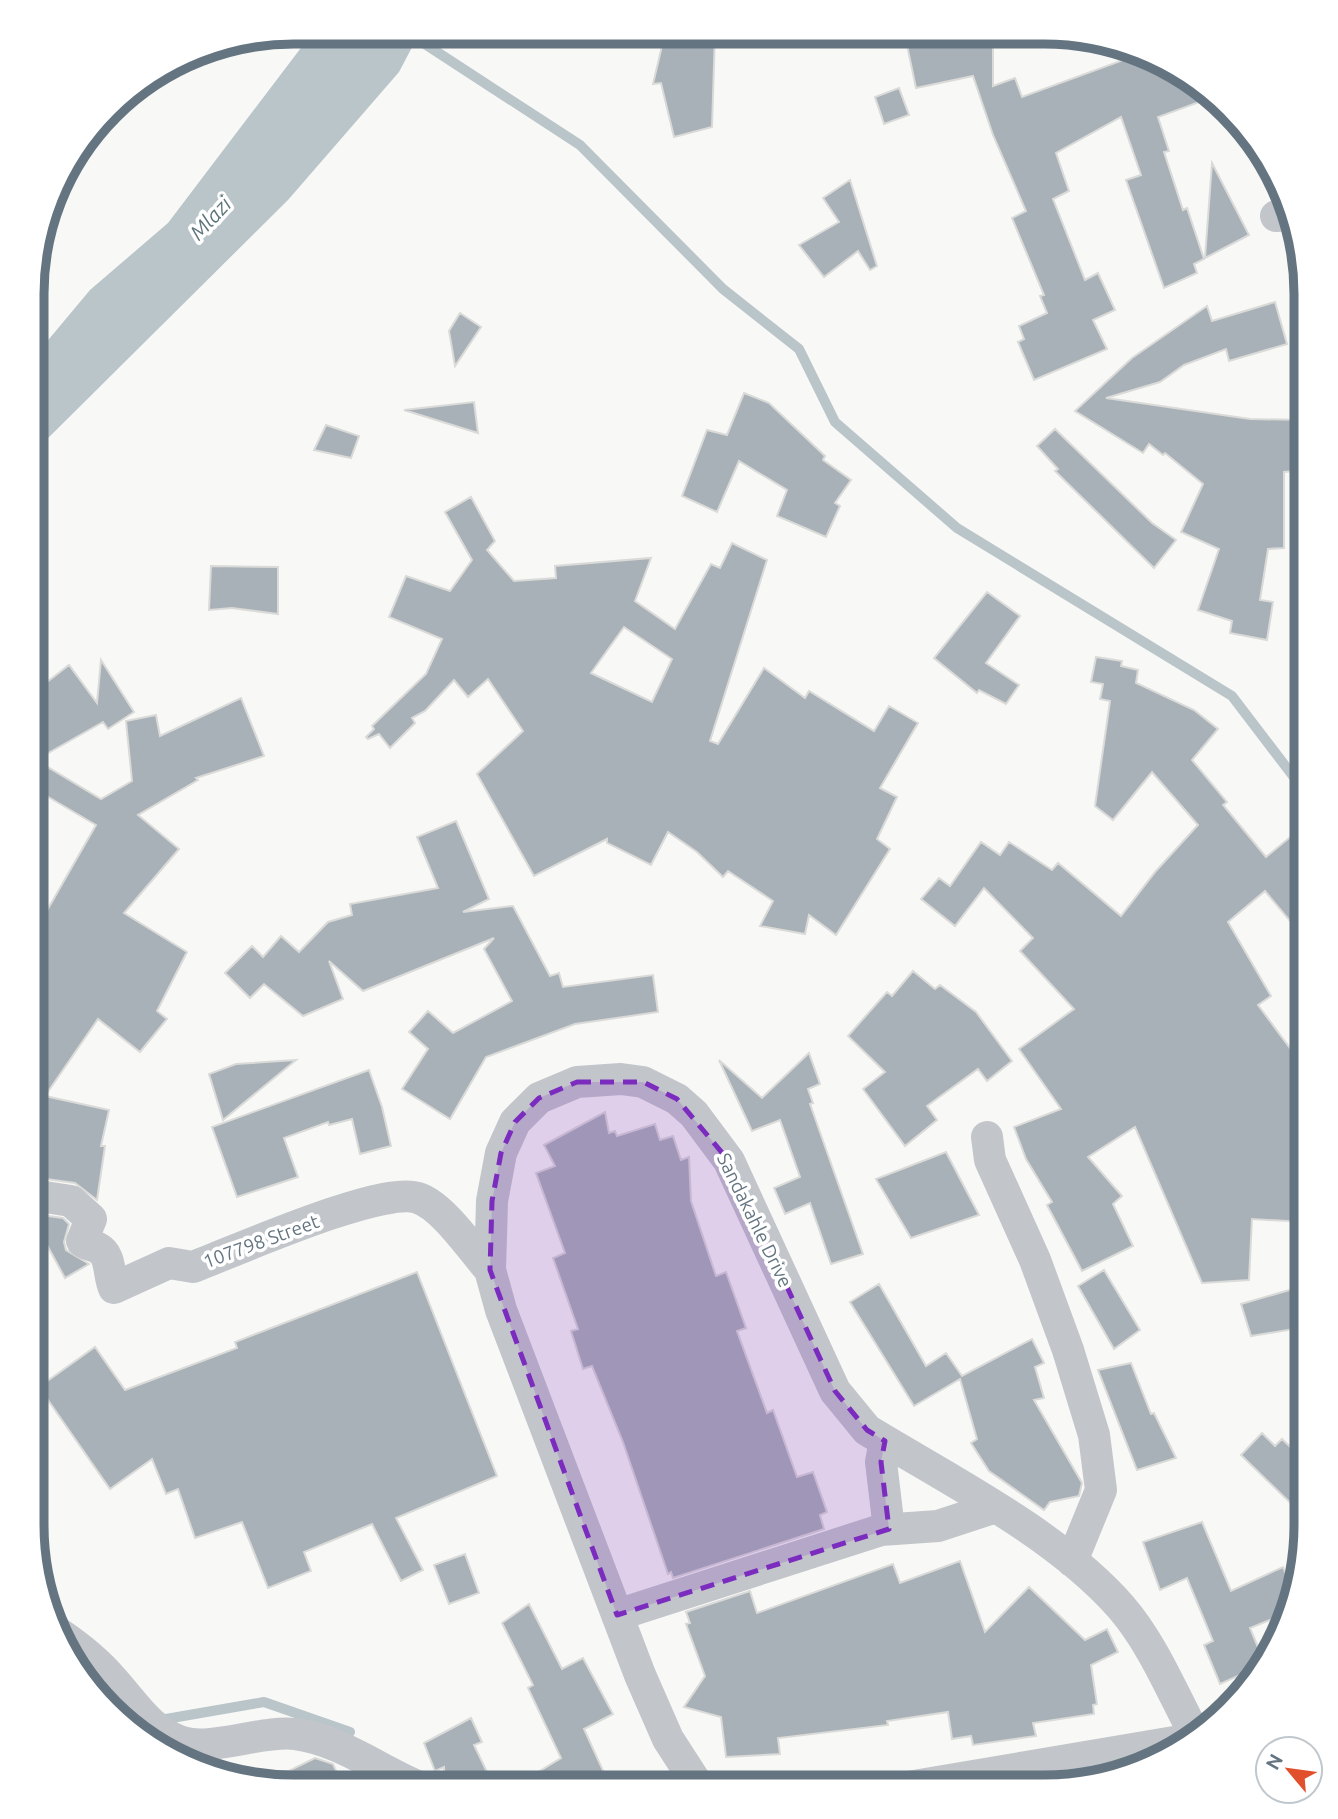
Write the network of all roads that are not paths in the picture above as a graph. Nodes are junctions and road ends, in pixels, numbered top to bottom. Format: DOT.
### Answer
graph roads {
  1 [pos="987,1137"];
  2 [pos="44,1197"];
  3 [pos="490,1270"];
  4 [pos="885,1441"];
  5 [pos="993,1508"];
  6 [pos="889,1530"];
  7 [pos="1072,1561"];
  8 [pos="617,1615"];
  9 [pos="74,1645"];
  10 [pos="1189,1729"];
  11 [pos="1168,1742"];
  12 [pos="393,1775"];
  13 [pos="691,1775"];
  14 [pos="978,1775"];
  1 -- 7 [label="street"];
  2 -- 3 [label="street, 107798 Street"];
  3 -- 4 [label="street, Sandakahle Drive"];
  3 -- 8 [label="street, Sandakahle Drive"];
  4 -- 5 [label="street, Sandakahle Drive"];
  4 -- 6 [label="street"];
  5 -- 6 [label="street"];
  5 -- 7 [label="street, Sandakahle Drive"];
  6 -- 8 [label="street"];
  7 -- 10 [label="street, Sandakahle Drive"];
  8 -- 13 [label="street, Sandakahle Drive"];
  9 -- 12 [label="street"];
  11 -- 14 [label="street"];
}
